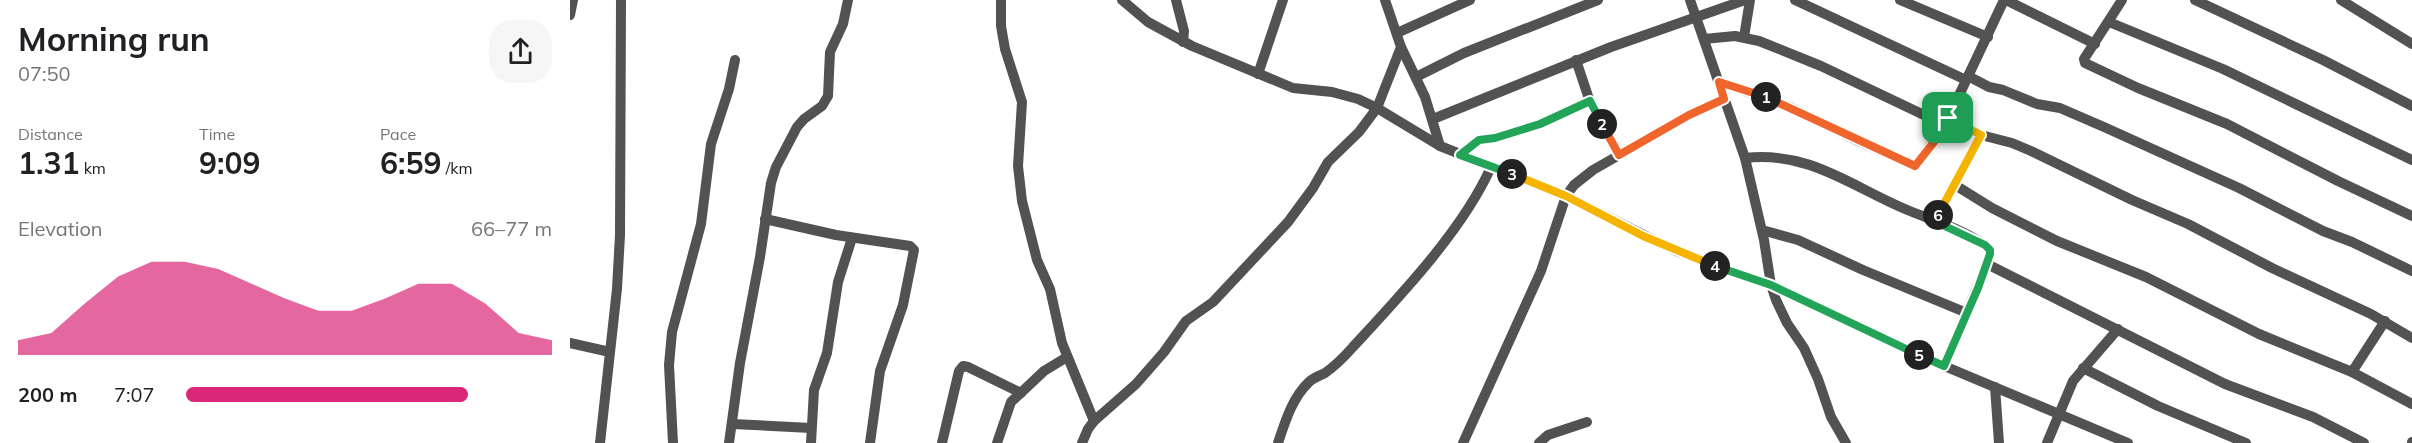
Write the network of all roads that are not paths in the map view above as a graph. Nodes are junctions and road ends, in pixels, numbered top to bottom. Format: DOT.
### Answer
graph roads {
  1 [pos="573,0"];
  2 [pos="621,0"];
  3 [pos="848,0"];
  4 [pos="1000,0"];
  5 [pos="1122,0"];
  6 [pos="1176,0"];
  7 [pos="1283,0"];
  8 [pos="1385,0"];
  9 [pos="1470,0"];
  10 [pos="1598,0"];
  11 [pos="1690,0"];
  12 [pos="1745,0"];
  13 [pos="1750,0"];
  14 [pos="1795,0"];
  15 [pos="1900,0"];
  16 [pos="2005,0"];
  17 [pos="2122,0"];
  18 [pos="2195,0"];
  19 [pos="2341,0"];
  20 [pos="570,15"];
  21 [pos="1697,17"];
  22 [pos="2109,22"];
  23 [pos="1397,33"];
  24 [pos="1744,37"];
  25 [pos="1988,37"];
  26 [pos="1704,39"];
  27 [pos="1183,42"];
  28 [pos="2095,44"];
  29 [pos="2412,44"];
  30 [pos="1401,47"];
  31 [pos="735,60"];
  32 [pos="1576,60"];
  33 [pos="1258,74"];
  34 [pos="1416,77"];
  35 [pos="1967,78"];
  36 [pos="1719,82"];
  37 [pos="1724,99"];
  38 [pos="1590,101"];
  39 [pos="2412,106"];
  40 [pos="1377,108"];
  41 [pos="1432,119"];
  42 [pos="1946,121"];
  43 [pos="1981,135"];
  44 [pos="1440,146"];
  45 [pos="1460,155"];
  46 [pos="1619,155"];
  47 [pos="1745,158"];
  48 [pos="2412,160"];
  49 [pos="1491,166"];
  50 [pos="1955,185"];
  51 [pos="1566,196"];
  52 [pos="2412,216"];
  53 [pos="765,219"];
  54 [pos="1934,221"];
  55 [pos="1762,231"];
  56 [pos="852,238"];
  57 [pos="1987,264"];
  58 [pos="2412,271"];
  59 [pos="1771,285"];
  60 [pos="1967,313"];
  61 [pos="2385,321"];
  62 [pos="2118,329"];
  63 [pos="2412,338"];
  64 [pos="570,343"];
  65 [pos="610,352"];
  66 [pos="1067,357"];
  67 [pos="1944,366"];
  68 [pos="2083,368"];
  69 [pos="2352,372"];
  70 [pos="1995,387"];
  71 [pos="1021,393"];
  72 [pos="2412,404"];
  73 [pos="2059,413"];
  74 [pos="1094,421"];
  75 [pos="1587,422"];
  76 [pos="733,424"];
  77 [pos="811,428"];
  78 [pos="2348,440"];
  79 [pos="600,443"];
  80 [pos="673,443"];
  81 [pos="729,443"];
  82 [pos="811,443"];
  83 [pos="870,443"];
  84 [pos="942,443"];
  85 [pos="997,443"];
  86 [pos="1082,443"];
  87 [pos="1278,443"];
  88 [pos="1463,443"];
  89 [pos="1539,443"];
  90 [pos="1846,443"];
  91 [pos="1999,443"];
  92 [pos="2047,443"];
  93 [pos="2128,443"];
  94 [pos="2246,443"];
  95 [pos="2364,443"];
  1 -- 20 [label="street"];
  2 -- 65 [label="street"];
  3 -- 53 [label="street"];
  4 -- 66 [label="street"];
  5 -- 27 [label="street"];
  6 -- 27 [label="street"];
  7 -- 33 [label="street"];
  8 -- 23 [label="street"];
  9 -- 23 [label="street"];
  10 -- 34 [label="street"];
  11 -- 21 [label="street"];
  12 -- 21 [label="street"];
  13 -- 24 [label="street"];
  14 -- 35 [label="street"];
  15 -- 25 [label="street"];
  16 -- 25 [label="street"];
  16 -- 28 [label="street"];
  17 -- 22 [label="street"];
  18 -- 39 [label="street"];
  19 -- 29 [label="street"];
  21 -- 26 [label="street"];
  21 -- 32 [label="street"];
  22 -- 28 [label="street"];
  22 -- 48 [label="street"];
  23 -- 30 [label="street"];
  24 -- 26 [label="street"];
  24 -- 42 [label="street"];
  25 -- 35 [label="street"];
  26 -- 36 [label="street"];
  27 -- 33 [label="street"];
  28 -- 52 [label="street"];
  30 -- 34 [label="street"];
  30 -- 40 [label="street"];
  31 -- 80 [label="street"];
  32 -- 38 [label="street"];
  32 -- 41 [label="street"];
  33 -- 40 [label="street"];
  34 -- 41 [label="street"];
  35 -- 42 [label="street"];
  35 -- 58 [label="street"];
  36 -- 37 [label="street"];
  36 -- 42 [label="street"];
  37 -- 46 [label="street"];
  37 -- 47 [label="street"];
  38 -- 45 [label="street"];
  38 -- 46 [label="street"];
  40 -- 44 [label="street"];
  40 -- 74 [label="street"];
  41 -- 44 [label="street"];
  42 -- 43 [label="street"];
  43 -- 50 [label="street"];
  43 -- 61 [label="street"];
  44 -- 45 [label="street"];
  45 -- 49 [label="street"];
  46 -- 51 [label="street"];
  47 -- 54 [label="street"];
  47 -- 55 [label="street"];
  49 -- 51 [label="street"];
  49 -- 87 [label="street"];
  50 -- 54 [label="street"];
  50 -- 69 [label="street"];
  51 -- 59 [label="street"];
  51 -- 88 [label="street"];
  53 -- 56 [label="street"];
  53 -- 76 [label="street"];
  54 -- 57 [label="street"];
  55 -- 59 [label="street"];
  55 -- 60 [label="street"];
  56 -- 77 [label="street"];
  56 -- 83 [label="street"];
  57 -- 60 [label="street"];
  57 -- 62 [label="street"];
  59 -- 67 [label="street"];
  59 -- 90 [label="street"];
  60 -- 67 [label="street"];
  61 -- 63 [label="street"];
  61 -- 69 [label="street"];
  62 -- 68 [label="street"];
  62 -- 78 [label="street"];
  64 -- 65 [label="street"];
  65 -- 79 [label="street"];
  66 -- 71 [label="street"];
  66 -- 74 [label="street"];
  67 -- 70 [label="street"];
  68 -- 73 [label="street"];
  68 -- 94 [label="street"];
  69 -- 72 [label="street"];
  70 -- 73 [label="street"];
  70 -- 91 [label="street"];
  71 -- 84 [label="street"];
  71 -- 85 [label="street"];
  73 -- 92 [label="street"];
  73 -- 93 [label="street"];
  74 -- 86 [label="street"];
  75 -- 89 [label="street"];
  76 -- 77 [label="street"];
  76 -- 81 [label="street"];
  77 -- 82 [label="street"];
  78 -- 95 [label="street"];
}
